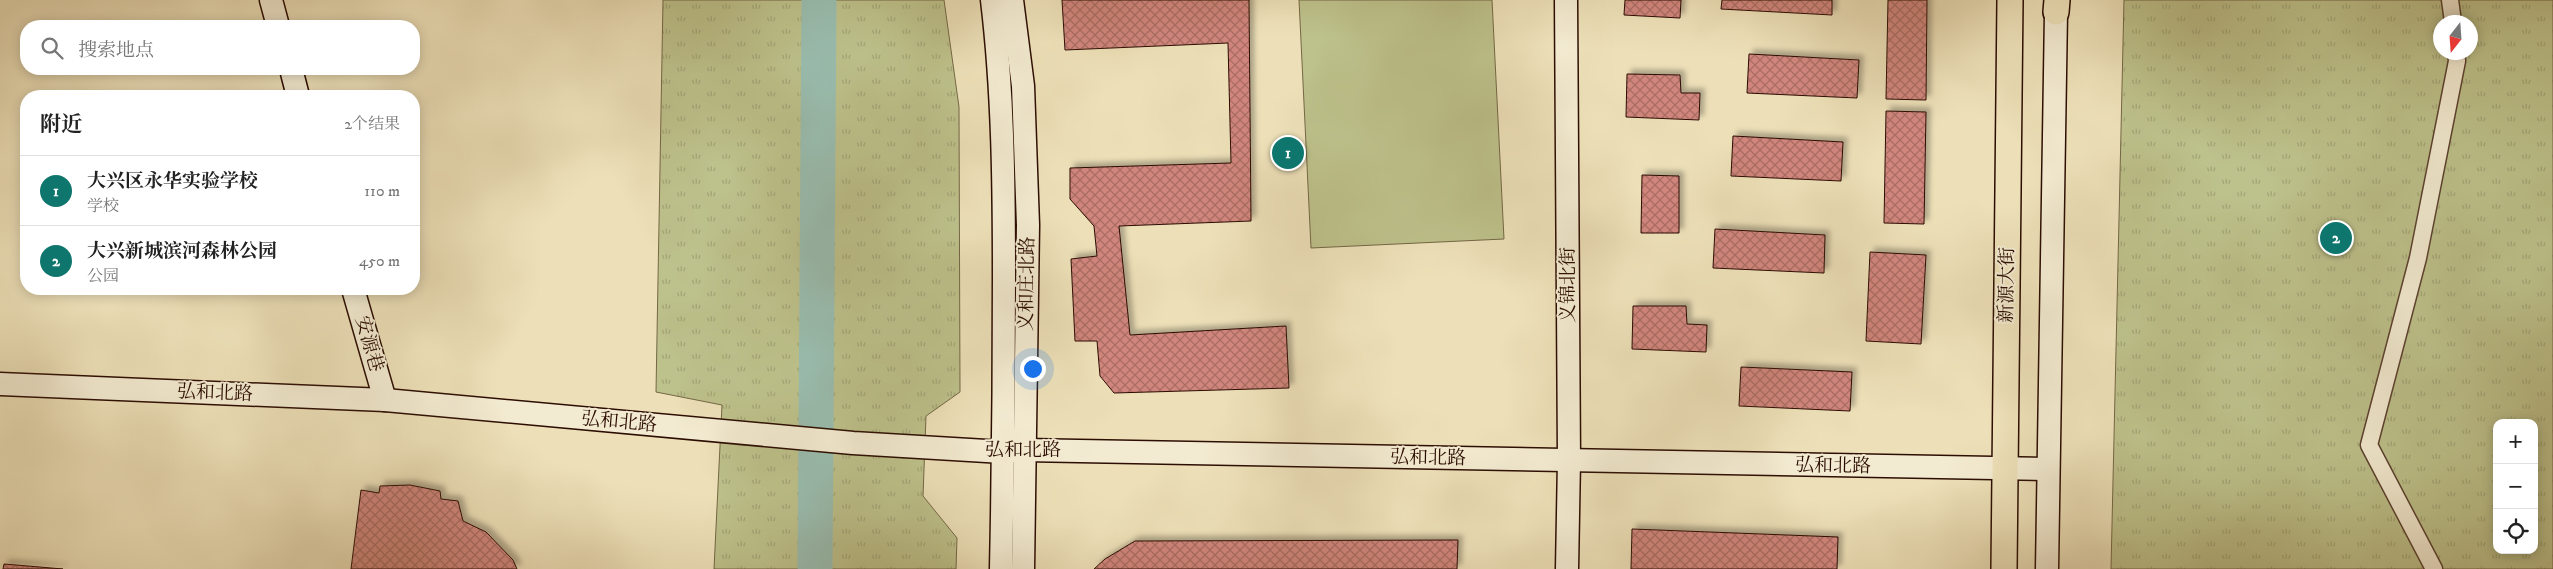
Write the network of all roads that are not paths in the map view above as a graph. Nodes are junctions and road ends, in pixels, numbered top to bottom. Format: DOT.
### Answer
graph roads {
  1 [pos="271,0"];
  2 [pos="992,0"];
  3 [pos="1012,0"];
  4 [pos="1566,0"];
  5 [pos="2010,0"];
  6 [pos="2450,0"];
  7 [pos="2057,6"];
  8 [pos="2451,15"];
  9 [pos="276,20"];
  10 [pos="2457,60"];
  11 [pos="292,75"];
  12 [pos="296,90"];
  13 [pos="355,295"];
  14 [pos="0,384"];
  15 [pos="385,400"];
  16 [pos="1014,451"];
  17 [pos="1569,460"];
  18 [pos="2048,468"];
  19 [pos="2005,469"];
  20 [pos="1000,569"];
  21 [pos="1023,569"];
  22 [pos="1567,569"];
  23 [pos="2004,569"];
  24 [pos="2047,569"];
  25 [pos="2434,569"];
  1 -- 9 [label="street"];
  2 -- 16 [label="street, 义和庄北路"];
  3 -- 16 [label="street, 义和庄北路"];
  4 -- 17 [label="street, 义锦北街"];
  5 -- 19 [label="main road, 新源大街"];
  6 -- 8 [label="street"];
  7 -- 18 [label="street"];
  10 -- 25 [label="street"];
  11 -- 12 [label="street"];
  13 -- 15 [label="street, 安源巷"];
  14 -- 15 [label="street, 弘和北路"];
  15 -- 16 [label="street, 弘和北路"];
  16 -- 17 [label="street, 弘和北路"];
  16 -- 20 [label="street, 义和庄北路"];
  16 -- 21 [label="street, 义和庄北路"];
  17 -- 19 [label="street, 弘和北路"];
  17 -- 22 [label="street, 义锦北街"];
  18 -- 19 [label="street, 弘和北路"];
  18 -- 24 [label="street"];
  19 -- 23 [label="main road, 新源大街"];
}
